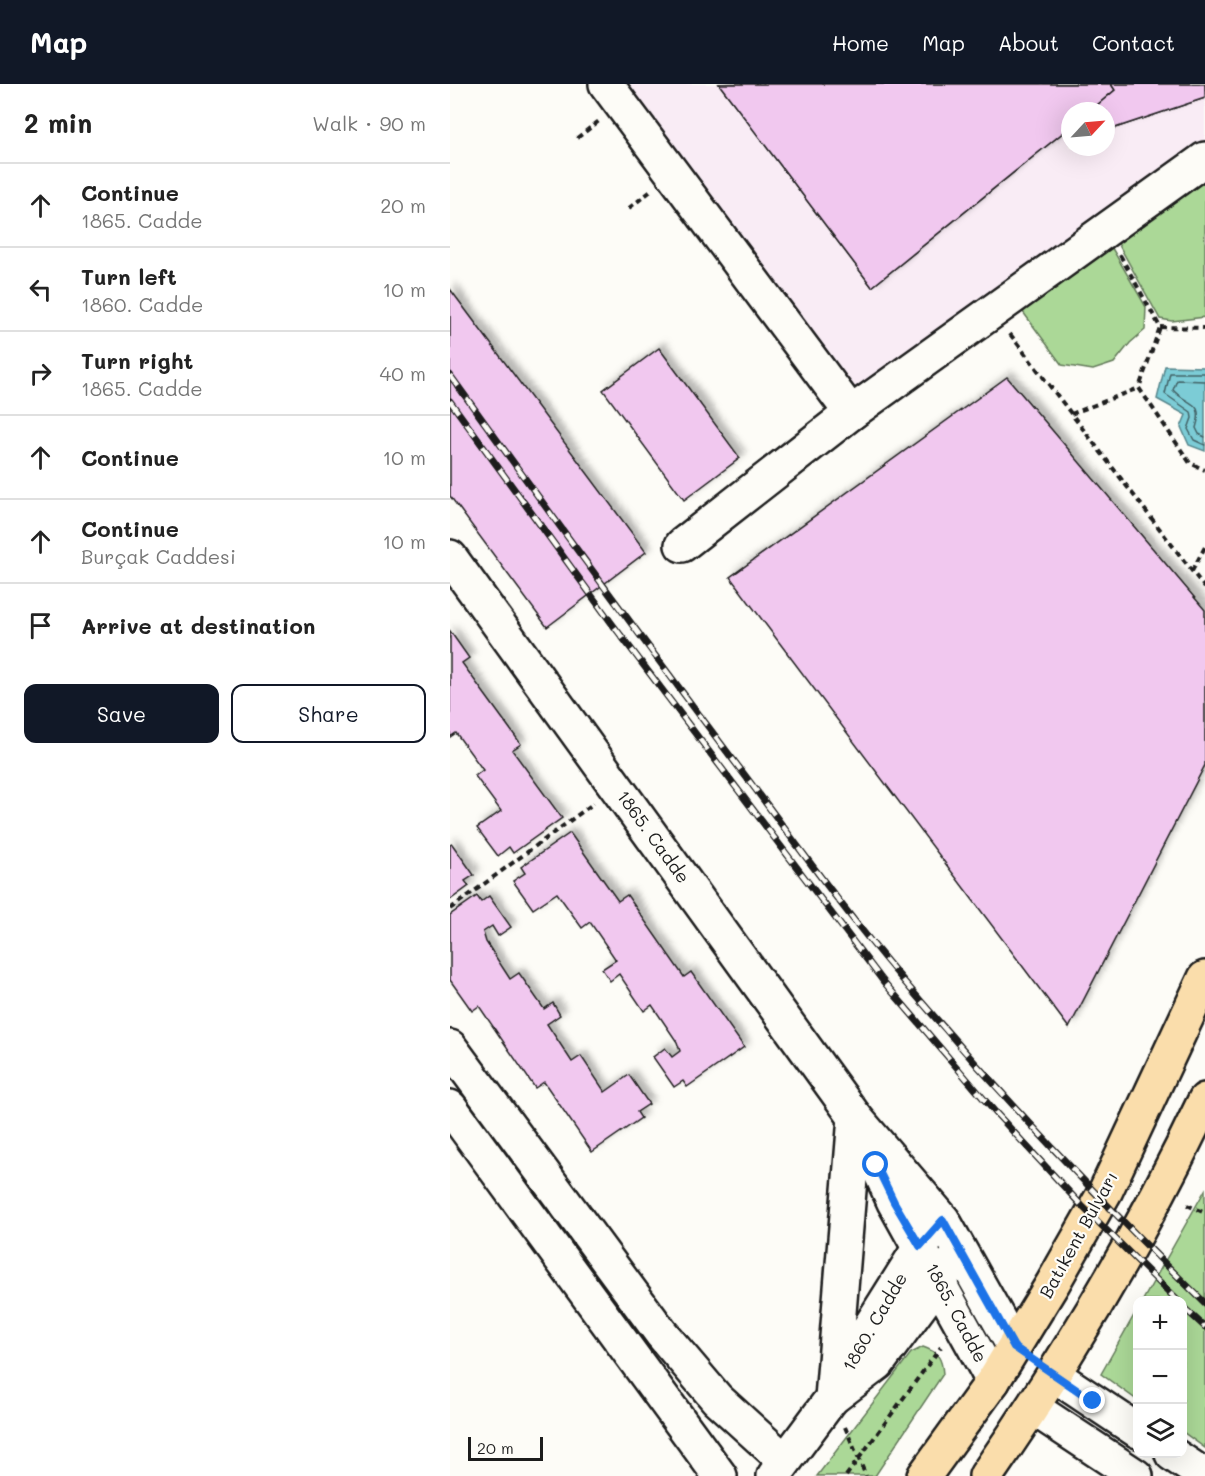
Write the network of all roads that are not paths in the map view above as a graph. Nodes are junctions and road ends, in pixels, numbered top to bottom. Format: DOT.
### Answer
graph roads {
  1 [pos="606,84"];
  2 [pos="1205,159"];
  3 [pos="851,413"];
  4 [pos="682,545"];
  5 [pos="450,557"];
  6 [pos="1205,978"];
  7 [pos="450,1047"];
  8 [pos="1205,1100"];
  9 [pos="450,1107"];
  10 [pos="855,1117"];
  11 [pos="943,1220"];
  12 [pos="920,1246"];
  13 [pos="960,1252"];
  14 [pos="939,1281"];
  15 [pos="1014,1347"];
  16 [pos="1054,1375"];
  17 [pos="993,1381"];
  18 [pos="1033,1408"];
  19 [pos="838,1412"];
  20 [pos="1133,1428"];
  21 [pos="1178,1458"];
  22 [pos="779,1468"];
  23 [pos="720,1476"];
  24 [pos="924,1476"];
  25 [pos="986,1476"];
  26 [pos="1136,1476"];
  27 [pos="1205,1476"];
  1 -- 3 [label="street"];
  2 -- 3 [label="street"];
  3 -- 4 [label="street"];
  5 -- 10 [label="street, 1865. Cadde"];
  6 -- 15 [label="main road, Batıkent Bulvarı"];
  7 -- 22 [label="street"];
  8 -- 16 [label="main road"];
  9 -- 23 [label="street"];
  10 -- 11 [label="street, 1865. Cadde"];
  10 -- 12 [label="street, 1865. Cadde"];
  10 -- 19 [label="street"];
  11 -- 12 [label="street, 1860. Cadde"];
  11 -- 13 [label="street, 1865. Cadde"];
  12 -- 14 [label="street, 1865. Cadde"];
  12 -- 19 [label="street, 1860. Cadde"];
  13 -- 14 [label="street, 1860. Cadde"];
  13 -- 15 [label="street, 1865. Cadde"];
  14 -- 17 [label="street, 1865. Cadde"];
  14 -- 19 [label="street, 1860. Cadde"];
  15 -- 16 [label="main road"];
  15 -- 17 [label="main road, Batıkent Bulvarı"];
  16 -- 18 [label="main road"];
  16 -- 20 [label="street"];
  17 -- 18 [label="main road"];
  17 -- 24 [label="main road, Batıkent Bulvarı"];
  18 -- 25 [label="main road"];
  18 -- 26 [label="street"];
  19 -- 22 [label="street, 1860. Cadde"];
  21 -- 27 [label="street"];
}
